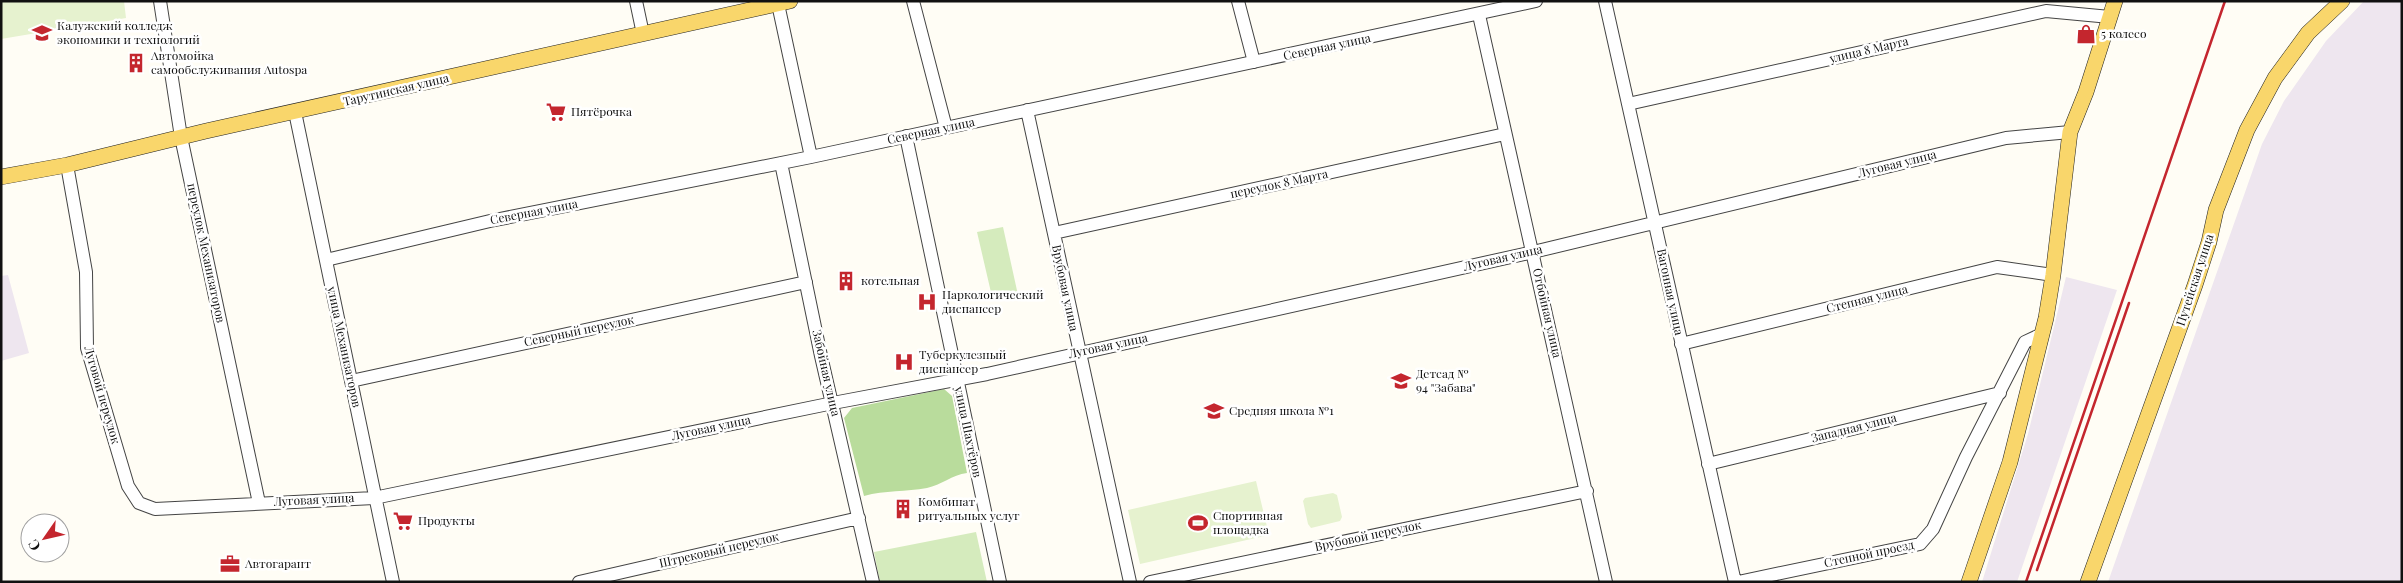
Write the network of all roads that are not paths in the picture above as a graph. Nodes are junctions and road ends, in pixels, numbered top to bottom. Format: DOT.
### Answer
graph roads {
  1 [pos="160,1"];
  2 [pos="636,1"];
  3 [pos="913,1"];
  4 [pos="1238,1"];
  5 [pos="1536,1"];
  6 [pos="1605,1"];
  7 [pos="2115,1"];
  8 [pos="2342,1"];
  9 [pos="784,2"];
  10 [pos="1479,15"];
  11 [pos="2110,17"];
  12 [pos="643,34"];
  13 [pos="1254,62"];
  14 [pos="1628,104"];
  15 [pos="1027,110"];
  16 [pos="295,112"];
  17 [pos="946,128"];
  18 [pos="2070,132"];
  19 [pos="1505,134"];
  20 [pos="906,136"];
  21 [pos="181,137"];
  22 [pos="811,157"];
  23 [pos="781,163"];
  24 [pos="67,164"];
  25 [pos="1,177"];
  26 [pos="1655,223"];
  27 [pos="1054,233"];
  28 [pos="1534,252"];
  29 [pos="326,260"];
  30 [pos="2054,275"];
  31 [pos="806,282"];
  32 [pos="2042,334"];
  33 [pos="1681,344"];
  34 [pos="1079,352"];
  35 [pos="957,379"];
  36 [pos="351,380"];
  37 [pos="2000,393"];
  38 [pos="833,403"];
  39 [pos="1708,464"];
  40 [pos="1587,491"];
  41 [pos="374,498"];
  42 [pos="138,503"];
  43 [pos="258,503"];
  44 [pos="859,518"];
  45 [pos="392,582"];
  46 [pos="580,582"];
  47 [pos="873,582"];
  48 [pos="1000,582"];
  49 [pos="1130,582"];
  50 [pos="1150,582"];
  51 [pos="1606,582"];
  52 [pos="1737,582"];
  53 [pos="1969,582"];
  54 [pos="2088,582"];
  1 -- 21 [label="street, переулок Механизаторов"];
  2 -- 12 [label="street"];
  3 -- 17 [label="street"];
  4 -- 13 [label="street"];
  5 -- 10 [label="street, Северная улица"];
  6 -- 14 [label="street, Вагонная улица"];
  7 -- 11 [label="main road"];
  8 -- 54 [label="main road, Путейская улица"];
  9 -- 12 [label="main road, Тарутинская улица"];
  9 -- 22 [label="street"];
  10 -- 13 [label="street, Северная улица"];
  10 -- 19 [label="street, Отбойная улица"];
  11 -- 14 [label="street, улица 8 Марта"];
  11 -- 18 [label="main road"];
  12 -- 16 [label="main road, Тарутинская улица"];
  13 -- 15 [label="street, Северная улица"];
  14 -- 26 [label="street, Вагонная улица"];
  15 -- 17 [label="street, Северная улица"];
  15 -- 27 [label="street, Врубовая улица"];
  16 -- 21 [label="main road, Тарутинская улица"];
  16 -- 29 [label="street, улица Механизаторов"];
  17 -- 20 [label="street, Северная улица"];
  18 -- 26 [label="street, Луговая улица"];
  18 -- 30 [label="main road"];
  19 -- 27 [label="street, переулок 8 Марта"];
  19 -- 28 [label="street, Отбойная улица"];
  20 -- 22 [label="street, Северная улица"];
  20 -- 35 [label="street, улица Шахтёров"];
  21 -- 24 [label="main road, Тарутинская улица"];
  21 -- 43 [label="street, переулок Механизаторов"];
  22 -- 23 [label="street, Северная улица"];
  23 -- 29 [label="street, Северная улица"];
  23 -- 31 [label="street, Забойная улица"];
  24 -- 25 [label="main road, Тарутинская улица"];
  24 -- 42 [label="street, Луговой переулок"];
  26 -- 28 [label="street, Луговая улица"];
  26 -- 33 [label="street, Вагонная улица"];
  27 -- 34 [label="street, Врубовая улица"];
  28 -- 34 [label="street, Луговая улица"];
  28 -- 40 [label="street, Отбойная улица"];
  29 -- 36 [label="street, улица Механизаторов"];
  30 -- 32 [label="main road"];
  30 -- 33 [label="street, Степная улица"];
  31 -- 36 [label="street, Северный переулок"];
  31 -- 38 [label="street, Забойная улица"];
  32 -- 37 [label="street, Степной проезд"];
  32 -- 53 [label="main road"];
  33 -- 39 [label="street, Вагонная улица"];
  34 -- 35 [label="street, Луговая улица"];
  34 -- 49 [label="street, Врубовая улица"];
  35 -- 38 [label="street, Луговая улица"];
  35 -- 48 [label="street, улица Шахтёров"];
  36 -- 41 [label="street, улица Механизаторов"];
  37 -- 39 [label="street, Западная улица"];
  37 -- 52 [label="street, Степной проезд"];
  38 -- 41 [label="street, Луговая улица"];
  38 -- 44 [label="street, Забойная улица"];
  39 -- 52 [label="street, Вагонная улица"];
  40 -- 50 [label="street, Врубовой переулок"];
  40 -- 51 [label="street, Отбойная улица"];
  41 -- 43 [label="street, Луговая улица"];
  41 -- 45 [label="street, улица Механизаторов"];
  42 -- 43 [label="street, Луговая улица"];
  44 -- 46 [label="street, Штрековый переулок"];
  44 -- 47 [label="street, Забойная улица"];
}
